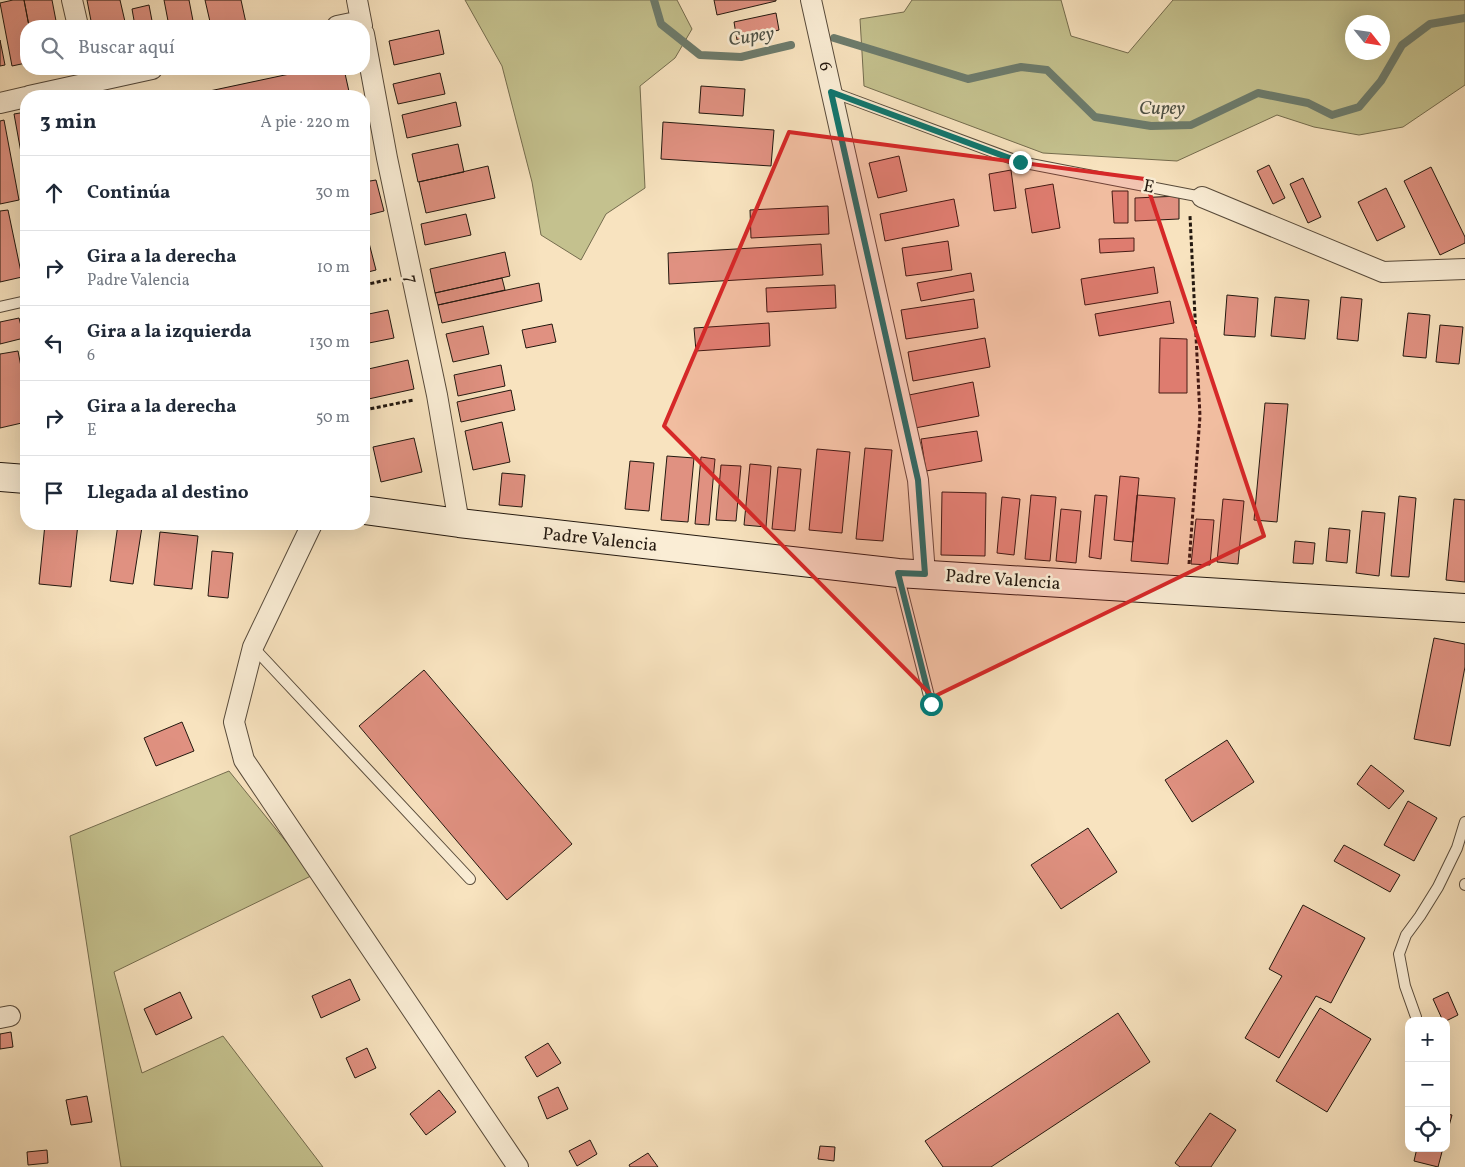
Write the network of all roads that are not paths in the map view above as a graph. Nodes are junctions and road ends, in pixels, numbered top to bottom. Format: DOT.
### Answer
graph roads {
  1 [pos="72,0"];
  2 [pos="357,0"];
  3 [pos="811,0"];
  4 [pos="77,20"];
  5 [pos="361,20"];
  6 [pos="370,69"];
  7 [pos="125,75"];
  8 [pos="89,83"];
  9 [pos="58,90"];
  10 [pos="831,92"];
  11 [pos="20,98"];
  12 [pos="0,102"];
  13 [pos="1195,196"];
  14 [pos="1465,269"];
  15 [pos="20,303"];
  16 [pos="0,307"];
  17 [pos="0,477"];
  18 [pos="20,479"];
  19 [pos="370,511"];
  20 [pos="459,523"];
  21 [pos="309,530"];
  22 [pos="898,573"];
  23 [pos="925,574"];
  24 [pos="1465,608"];
  25 [pos="253,647"];
  26 [pos="931,704"];
  27 [pos="1465,822"];
  28 [pos="470,879"];
  29 [pos="1416,1017"];
  30 [pos="518,1167"];
  1 -- 4 [label="street"];
  2 -- 5 [label="street, 7"];
  3 -- 10 [label="street, 6"];
  6 -- 20 [label="street, 7"];
  7 -- 8 [label="street"];
  8 -- 9 [label="street"];
  10 -- 13 [label="lane, E"];
  10 -- 23 [label="street, 6"];
  11 -- 12 [label="street"];
  13 -- 14 [label="street, E"];
  15 -- 16 [label="lane"];
  17 -- 18 [label="street"];
  19 -- 20 [label="street, Padre Valencia"];
  20 -- 22 [label="street, Padre Valencia"];
  21 -- 25 [label="street"];
  22 -- 23 [label="street, Padre Valencia"];
  22 -- 26 [label="lane"];
  23 -- 24 [label="street, Padre Valencia"];
  25 -- 28 [label="lane"];
  25 -- 30 [label="street"];
  27 -- 29 [label="lane"];
}
